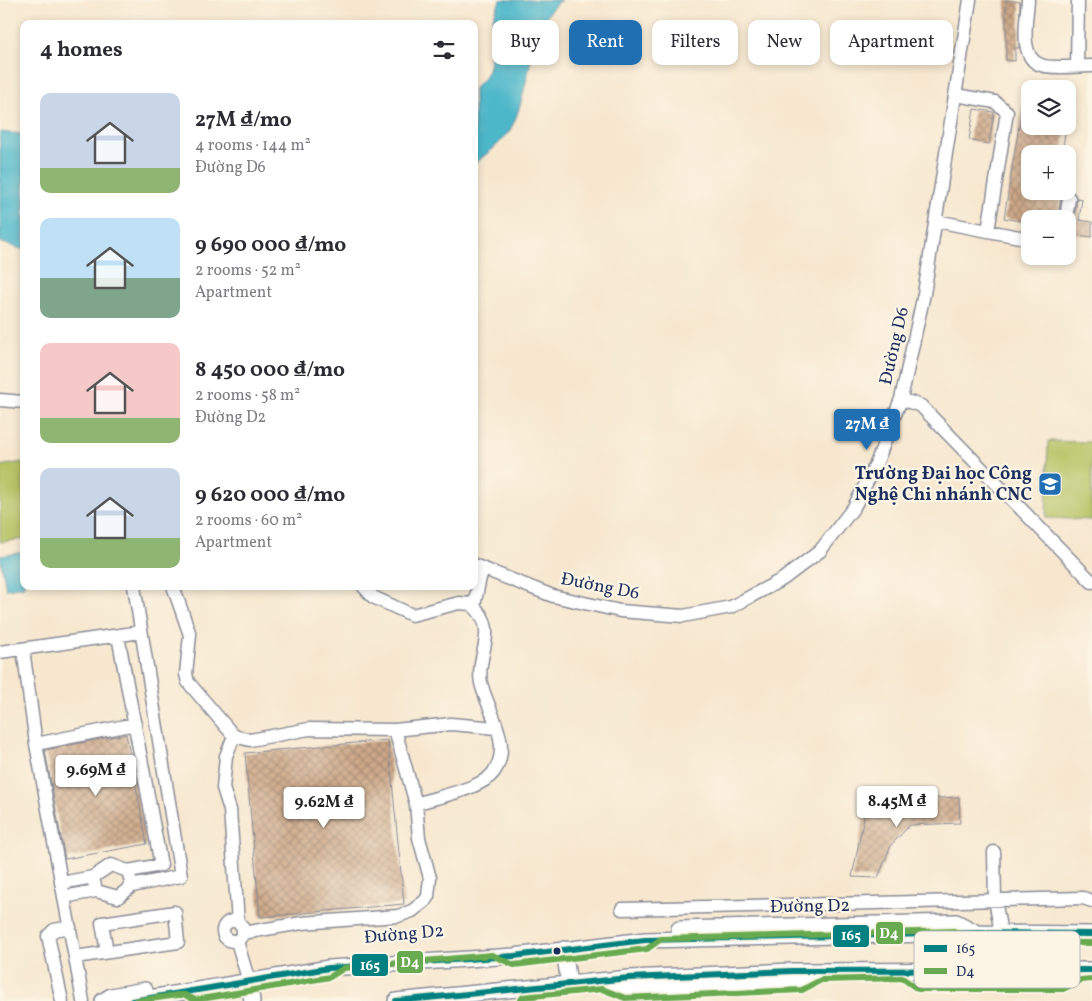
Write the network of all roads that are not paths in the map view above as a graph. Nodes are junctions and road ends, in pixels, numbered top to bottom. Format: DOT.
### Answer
graph roads {
  1 [pos="970,0"];
  2 [pos="1028,0"];
  3 [pos="1078,0"];
  4 [pos="1077,66"];
  5 [pos="1092,66"];
  6 [pos="956,95"];
  7 [pos="936,222"];
  8 [pos="988,231"];
  9 [pos="1021,237"];
  10 [pos="901,399"];
  11 [pos="0,400"];
  12 [pos="20,402"];
  13 [pos="478,566"];
  14 [pos="1092,582"];
  15 [pos="135,590"];
  16 [pos="174,590"];
  17 [pos="366,590"];
  18 [pos="476,590"];
  19 [pos="474,606"];
  20 [pos="141,632"];
  21 [pos="118,636"];
  22 [pos="23,649"];
  23 [pos="0,652"];
  24 [pos="135,724"];
  25 [pos="496,728"];
  26 [pos="395,730"];
  27 [pos="234,736"];
  28 [pos="36,744"];
  29 [pos="416,804"];
  30 [pos="994,852"];
  31 [pos="128,872"];
  32 [pos="93,877"];
  33 [pos="62,883"];
  34 [pos="132,886"];
  35 [pos="96,891"];
  36 [pos="64,897"];
  37 [pos="995,900"];
  38 [pos="1092,901"];
  39 [pos="622,909"];
  40 [pos="238,922"];
  41 [pos="70,927"];
  42 [pos="1001,931"];
  43 [pos="914,934"];
  44 [pos="240,937"];
  45 [pos="564,949"];
  46 [pos="107,952"];
  47 [pos="75,957"];
  48 [pos="914,969"];
  49 [pos="249,982"];
  50 [pos="569,984"];
  51 [pos="519,988"];
  52 [pos="194,991"];
  53 [pos="62,1001"];
  54 [pos="84,1001"];
  55 [pos="103,1001"];
  56 [pos="132,1001"];
  57 [pos="252,1001"];
  58 [pos="396,1001"];
  59 [pos="491,1001"];
  1 -- 6 [label="street, Đường D6"];
  2 -- 4 [label="street"];
  3 -- 4 [label="street"];
  4 -- 5 [label="street"];
  6 -- 7 [label="street, Đường D6"];
  6 -- 8 [label="street"];
  7 -- 8 [label="street"];
  7 -- 10 [label="street, Đường D6"];
  8 -- 9 [label="street"];
  10 -- 13 [label="street, Đường D6"];
  10 -- 14 [label="street"];
  11 -- 12 [label="street"];
  15 -- 20 [label="street"];
  16 -- 27 [label="street"];
  17 -- 19 [label="street"];
  18 -- 19 [label="street"];
  19 -- 25 [label="street"];
  20 -- 21 [label="street"];
  20 -- 34 [label="street"];
  21 -- 22 [label="street"];
  21 -- 24 [label="street"];
  22 -- 23 [label="street"];
  22 -- 28 [label="street"];
  24 -- 28 [label="street"];
  24 -- 31 [label="street"];
  25 -- 26 [label="street"];
  25 -- 29 [label="street"];
  26 -- 27 [label="street"];
  26 -- 29 [label="street"];
  27 -- 40 [label="street"];
  28 -- 33 [label="street"];
  29 -- 44 [label="street"];
  30 -- 37 [label="street"];
  31 -- 32 [label="street"];
  31 -- 34 [label="street"];
  32 -- 33 [label="street"];
  32 -- 35 [label="street"];
  33 -- 36 [label="street"];
  34 -- 35 [label="street"];
  35 -- 36 [label="street"];
  36 -- 41 [label="street"];
  37 -- 38 [label="street"];
  37 -- 39 [label="street"];
  37 -- 42 [label="street"];
  40 -- 44 [label="street"];
  40 -- 44 [label="street"];
  41 -- 47 [label="street"];
  41 -- 53 [label="street"];
  43 -- 45 [label="main road, Đường D2"];
  44 -- 49 [label="street"];
  45 -- 49 [label="main road, Đường D2"];
  45 -- 50 [label="main road"];
  46 -- 46 [label="street"];
  46 -- 47 [label="street"];
  47 -- 54 [label="street"];
  48 -- 50 [label="main road"];
  49 -- 52 [label="main road, Đường D2"];
  49 -- 57 [label="main road"];
  50 -- 51 [label="main road"];
  51 -- 58 [label="main road"];
  51 -- 59 [label="main road"];
  52 -- 55 [label="main road, Đường D2"];
  52 -- 56 [label="main road, Đường D2"];
}
